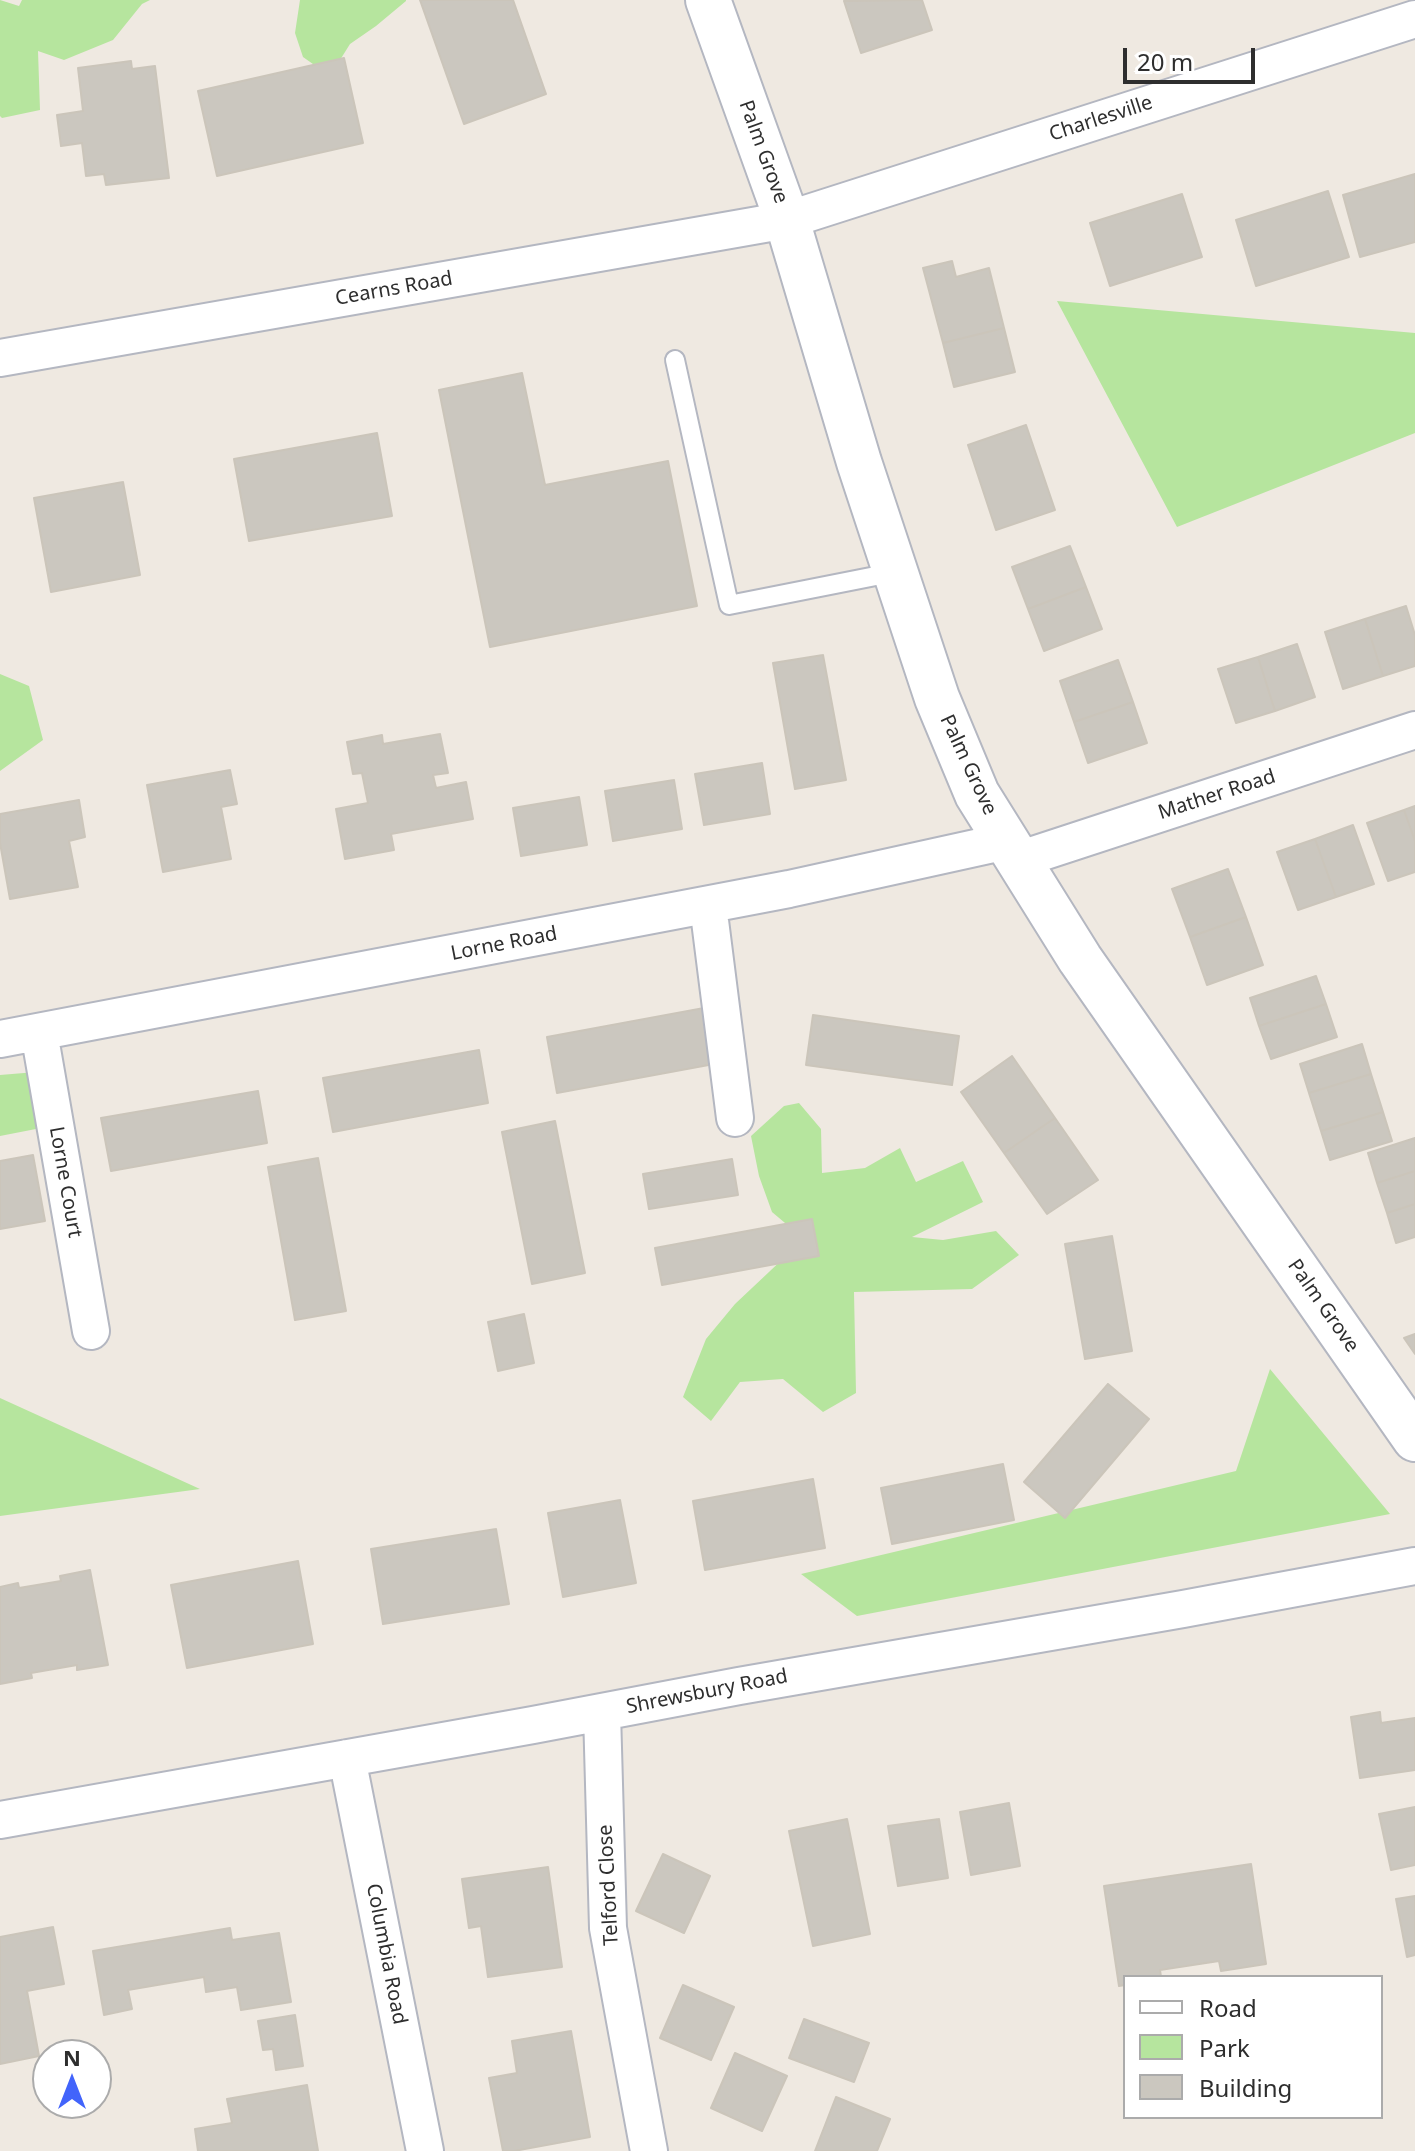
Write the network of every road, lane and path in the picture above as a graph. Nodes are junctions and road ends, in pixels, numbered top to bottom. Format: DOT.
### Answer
graph roads {
  1 [pos="708,0"];
  2 [pos="1415,19"];
  3 [pos="787,220"];
  4 [pos="0,358"];
  5 [pos="675,360"];
  6 [pos="896,572"];
  7 [pos="1415,730"];
  8 [pos="1012,851"];
  9 [pos="708,905"];
  10 [pos="39,1032"];
  11 [pos="0,1039"];
  12 [pos="735,1118"];
  13 [pos="91,1331"];
  14 [pos="1415,1439"];
  15 [pos="1415,1566"];
  16 [pos="602,1712"];
  17 [pos="347,1758"];
  18 [pos="0,1820"];
  19 [pos="425,2151"];
  20 [pos="649,2151"];
  1 -- 3 [label="street, Palm Grove"];
  2 -- 3 [label="street, Charlesville"];
  3 -- 4 [label="street, Cearns Road"];
  3 -- 6 [label="street, Palm Grove"];
  5 -- 6 [label="lane"];
  6 -- 8 [label="street, Palm Grove"];
  7 -- 8 [label="street, Mather Road"];
  8 -- 9 [label="street, Lorne Road"];
  8 -- 14 [label="street, Palm Grove"];
  9 -- 10 [label="street, Lorne Road"];
  9 -- 12 [label="street"];
  10 -- 11 [label="street, Lorne Road"];
  10 -- 13 [label="street, Lorne Court"];
  15 -- 16 [label="street, Shrewsbury Road"];
  16 -- 17 [label="street, Shrewsbury Road"];
  16 -- 20 [label="street, Telford Close"];
  17 -- 18 [label="street, Shrewsbury Road"];
  17 -- 19 [label="street, Columbia Road"];
}
